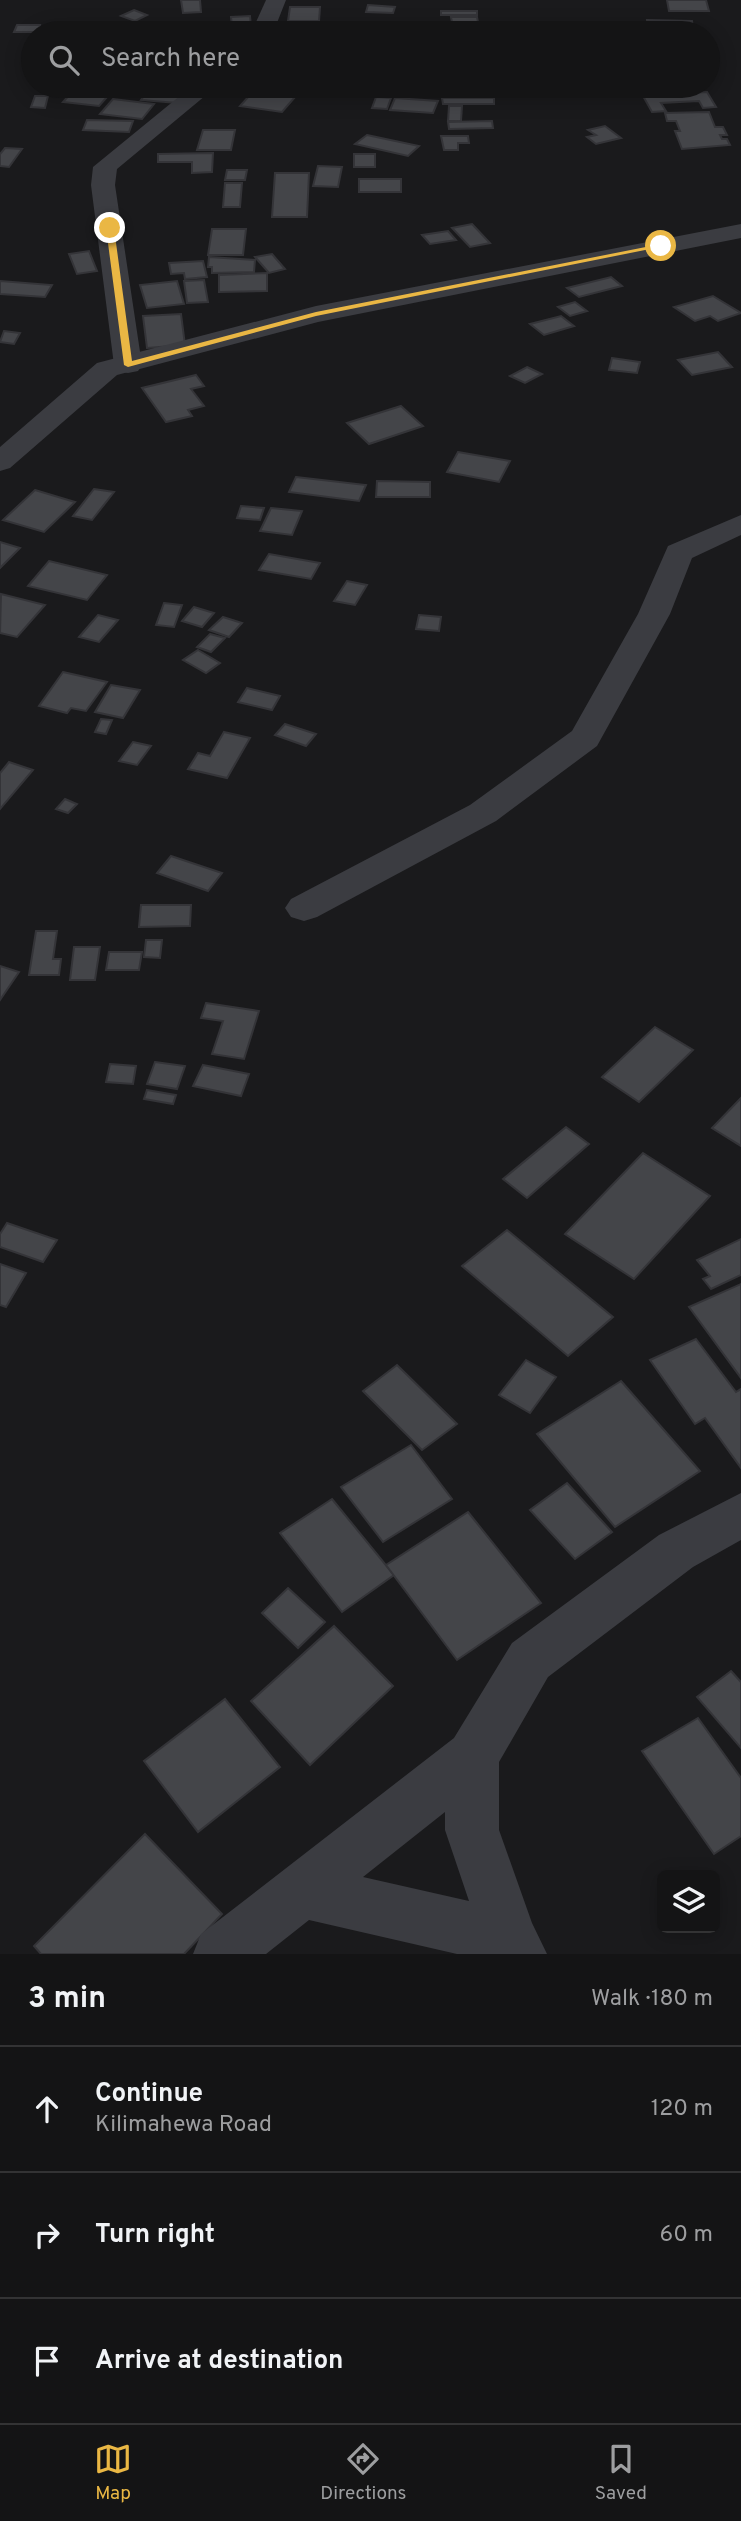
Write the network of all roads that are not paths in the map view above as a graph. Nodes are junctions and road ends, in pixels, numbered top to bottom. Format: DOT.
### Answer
graph roads {
  1 [pos="276,0"];
  2 [pos="267,21"];
  3 [pos="191,98"];
  4 [pos="741,231"];
  5 [pos="128,365"];
  6 [pos="0,462"];
  7 [pos="741,524"];
  8 [pos="304,908"];
  9 [pos="741,1515"];
  10 [pos="473,1757"];
  11 [pos="301,1891"];
  12 [pos="514,1946"];
  13 [pos="221,1954"];
  1 -- 2 [label="street"];
  3 -- 5 [label="street"];
  4 -- 5 [label="street"];
  5 -- 6 [label="street"];
  7 -- 8 [label="street"];
  9 -- 10 [label="street"];
  10 -- 11 [label="street"];
  10 -- 12 [label="street"];
  11 -- 12 [label="street"];
  11 -- 13 [label="street"];
}
